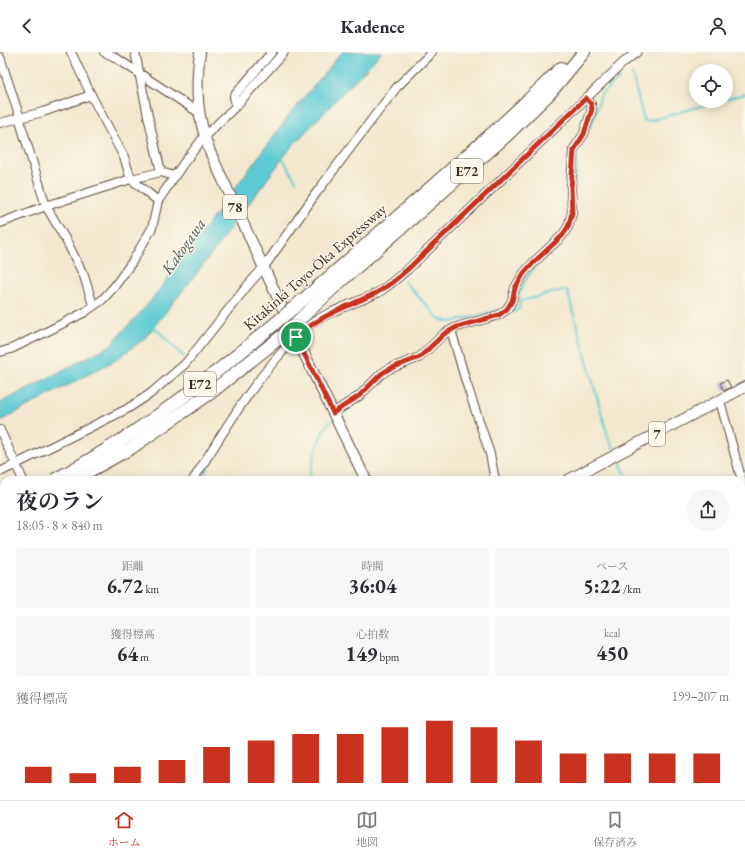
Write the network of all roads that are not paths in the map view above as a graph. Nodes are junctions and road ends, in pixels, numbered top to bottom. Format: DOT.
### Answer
graph roads {
  1 [pos="71,52"];
  2 [pos="104,52"];
  3 [pos="135,52"];
  4 [pos="200,52"];
  5 [pos="272,52"];
  6 [pos="284,52"];
  7 [pos="432,52"];
  8 [pos="575,52"];
  9 [pos="584,52"];
  10 [pos="636,52"];
  11 [pos="0,57"];
  12 [pos="140,73"];
  13 [pos="91,95"];
  14 [pos="586,98"];
  15 [pos="236,106"];
  16 [pos="198,112"];
  17 [pos="20,118"];
  18 [pos="0,123"];
  19 [pos="204,137"];
  20 [pos="161,172"];
  21 [pos="174,176"];
  22 [pos="131,179"];
  23 [pos="158,201"];
  24 [pos="46,206"];
  25 [pos="0,223"];
  26 [pos="262,264"];
  27 [pos="338,276"];
  28 [pos="93,305"];
  29 [pos="451,330"];
  30 [pos="296,337"];
  31 [pos="0,352"];
  32 [pos="745,387"];
  33 [pos="720,401"];
  34 [pos="333,413"];
  35 [pos="0,430"];
  36 [pos="15,462"];
  37 [pos="0,472"];
  38 [pos="21,476"];
  39 [pos="61,476"];
  40 [pos="81,476"];
  41 [pos="197,476"];
  42 [pos="364,476"];
  43 [pos="494,476"];
  44 [pos="576,476"];
  45 [pos="741,476"];
  1 -- 13 [label="street"];
  2 -- 12 [label="street"];
  3 -- 12 [label="street"];
  4 -- 16 [label="main road, 78"];
  5 -- 15 [label="street"];
  6 -- 15 [label="street"];
  7 -- 26 [label="street"];
  8 -- 27 [label="highway, Kitakinki Toyo-Oka Expressway / E72"];
  9 -- 27 [label="highway, Kitakinki Toyo-Oka Expressway / E72"];
  10 -- 14 [label="street"];
  11 -- 17 [label="street"];
  12 -- 16 [label="street"];
  12 -- 20 [label="street"];
  13 -- 17 [label="street"];
  13 -- 22 [label="street"];
  14 -- 29 [label="street"];
  14 -- 30 [label="street"];
  15 -- 19 [label="street"];
  16 -- 19 [label="main road, 78"];
  17 -- 18 [label="street"];
  17 -- 24 [label="street"];
  19 -- 21 [label="street"];
  19 -- 26 [label="main road, 78"];
  20 -- 21 [label="street"];
  20 -- 22 [label="street"];
  21 -- 23 [label="street"];
  22 -- 23 [label="street"];
  22 -- 24 [label="street"];
  23 -- 28 [label="street"];
  24 -- 25 [label="street"];
  24 -- 28 [label="street"];
  26 -- 30 [label="main road, 78"];
  26 -- 36 [label="street"];
  27 -- 39 [label="highway, Kitakinki Toyo-Oka Expressway / E72, bridge"];
  27 -- 40 [label="highway, Kitakinki Toyo-Oka Expressway / E72, bridge"];
  28 -- 31 [label="street"];
  29 -- 34 [label="street"];
  29 -- 43 [label="street"];
  30 -- 34 [label="main road, 78"];
  30 -- 41 [label="street"];
  32 -- 33 [label="main road, 7"];
  33 -- 44 [label="main road, 7"];
  33 -- 45 [label="street"];
  34 -- 42 [label="main road, 78"];
  35 -- 36 [label="street"];
  36 -- 37 [label="street"];
  36 -- 38 [label="street"];
}
